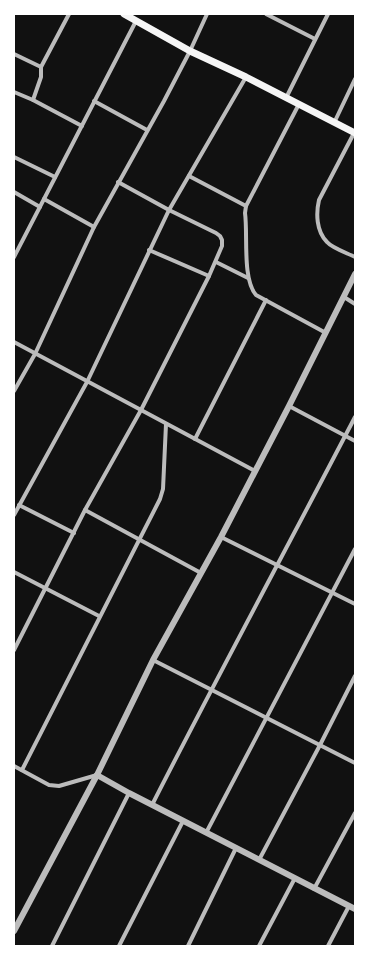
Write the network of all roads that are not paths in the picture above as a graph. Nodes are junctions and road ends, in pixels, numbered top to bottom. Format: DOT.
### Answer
graph roads {
  1 [pos="69,14"];
  2 [pos="124,14"];
  3 [pos="207,14"];
  4 [pos="268,14"];
  5 [pos="328,14"];
  6 [pos="136,20"];
  7 [pos="315,39"];
  8 [pos="190,51"];
  9 [pos="14,54"];
  10 [pos="42,67"];
  11 [pos="246,77"];
  12 [pos="355,79"];
  13 [pos="14,92"];
  14 [pos="286,98"];
  15 [pos="32,100"];
  16 [pos="94,101"];
  17 [pos="299,104"];
  18 [pos="334,123"];
  19 [pos="82,126"];
  20 [pos="147,130"];
  21 [pos="354,133"];
  22 [pos="14,157"];
  23 [pos="189,176"];
  24 [pos="55,177"];
  25 [pos="118,182"];
  26 [pos="14,192"];
  27 [pos="44,199"];
  28 [pos="246,206"];
  29 [pos="40,207"];
  30 [pos="169,210"];
  31 [pos="94,227"];
  32 [pos="149,250"];
  33 [pos="14,257"];
  34 [pos="355,257"];
  35 [pos="216,262"];
  36 [pos="355,274"];
  37 [pos="209,276"];
  38 [pos="248,278"];
  39 [pos="344,298"];
  40 [pos="266,300"];
  41 [pos="355,304"];
  42 [pos="326,333"];
  43 [pos="14,342"];
  44 [pos="35,354"];
  45 [pos="87,382"];
  46 [pos="14,391"];
  47 [pos="289,406"];
  48 [pos="141,410"];
  49 [pos="355,417"];
  50 [pos="166,424"];
  51 [pos="345,436"];
  52 [pos="195,439"];
  53 [pos="355,441"];
  54 [pos="255,471"];
  55 [pos="19,505"];
  56 [pos="85,510"];
  57 [pos="14,514"];
  58 [pos="74,533"];
  59 [pos="221,537"];
  60 [pos="139,539"];
  61 [pos="355,549"];
  62 [pos="278,565"];
  63 [pos="14,572"];
  64 [pos="201,573"];
  65 [pos="46,588"];
  66 [pos="332,592"];
  67 [pos="355,604"];
  68 [pos="99,616"];
  69 [pos="14,650"];
  70 [pos="153,660"];
  71 [pos="355,676"];
  72 [pos="211,690"];
  73 [pos="266,718"];
  74 [pos="320,745"];
  75 [pos="355,763"];
  76 [pos="14,766"];
  77 [pos="22,770"];
  78 [pos="97,775"];
  79 [pos="129,793"];
  80 [pos="152,805"];
  81 [pos="355,813"];
  82 [pos="183,821"];
  83 [pos="206,833"];
  84 [pos="236,848"];
  85 [pos="259,860"];
  86 [pos="294,878"];
  87 [pos="314,889"];
  88 [pos="349,906"];
  89 [pos="355,910"];
  90 [pos="14,931"];
  91 [pos="52,946"];
  92 [pos="119,946"];
  93 [pos="188,946"];
  94 [pos="259,946"];
  95 [pos="328,946"];
  1 -- 10 [label="street"];
  2 -- 6 [label="main road"];
  3 -- 8 [label="street"];
  4 -- 7 [label="street"];
  5 -- 7 [label="street"];
  6 -- 8 [label="main road"];
  6 -- 16 [label="street"];
  7 -- 14 [label="street"];
  8 -- 11 [label="main road"];
  8 -- 20 [label="street"];
  9 -- 10 [label="street"];
  10 -- 15 [label="street"];
  11 -- 14 [label="main road"];
  11 -- 23 [label="street"];
  12 -- 18 [label="street"];
  13 -- 15 [label="street"];
  14 -- 17 [label="main road"];
  15 -- 19 [label="street"];
  16 -- 19 [label="street"];
  16 -- 20 [label="street"];
  17 -- 18 [label="main road"];
  17 -- 28 [label="street"];
  18 -- 21 [label="main road"];
  19 -- 24 [label="street"];
  20 -- 25 [label="street"];
  21 -- 34 [label="street"];
  22 -- 24 [label="street"];
  23 -- 28 [label="street"];
  23 -- 30 [label="street"];
  24 -- 27 [label="street"];
  25 -- 30 [label="street"];
  25 -- 31 [label="street"];
  26 -- 29 [label="street"];
  27 -- 29 [label="street"];
  27 -- 31 [label="street"];
  28 -- 38 [label="street"];
  29 -- 33 [label="street"];
  30 -- 32 [label="street"];
  30 -- 35 [label="street"];
  31 -- 44 [label="street"];
  32 -- 37 [label="street"];
  32 -- 45 [label="street"];
  35 -- 37 [label="street"];
  35 -- 38 [label="street"];
  36 -- 39 [label="street"];
  37 -- 48 [label="street"];
  38 -- 40 [label="street"];
  39 -- 41 [label="street"];
  39 -- 42 [label="street"];
  40 -- 42 [label="street"];
  40 -- 52 [label="street"];
  42 -- 47 [label="street"];
  43 -- 44 [label="street"];
  44 -- 45 [label="street"];
  44 -- 46 [label="street"];
  45 -- 48 [label="street"];
  45 -- 55 [label="street"];
  47 -- 51 [label="street"];
  47 -- 54 [label="street"];
  48 -- 50 [label="street"];
  48 -- 56 [label="street"];
  49 -- 51 [label="street"];
  50 -- 52 [label="street"];
  50 -- 60 [label="street"];
  51 -- 53 [label="street"];
  51 -- 62 [label="street"];
  52 -- 54 [label="street"];
  54 -- 59 [label="street"];
  55 -- 57 [label="street"];
  55 -- 58 [label="street"];
  56 -- 58 [label="street"];
  56 -- 60 [label="street"];
  58 -- 65 [label="street"];
  59 -- 62 [label="street"];
  59 -- 64 [label="street"];
  60 -- 64 [label="street"];
  60 -- 68 [label="street"];
  61 -- 66 [label="street"];
  62 -- 66 [label="street"];
  62 -- 72 [label="street"];
  63 -- 65 [label="street"];
  64 -- 70 [label="street"];
  65 -- 68 [label="street"];
  65 -- 69 [label="street"];
  66 -- 67 [label="street"];
  66 -- 73 [label="street"];
  68 -- 77 [label="street"];
  70 -- 72 [label="street"];
  70 -- 78 [label="street"];
  71 -- 74 [label="street"];
  72 -- 73 [label="street"];
  72 -- 80 [label="street"];
  73 -- 74 [label="street"];
  73 -- 83 [label="street"];
  74 -- 75 [label="street"];
  74 -- 85 [label="street"];
  76 -- 77 [label="street"];
  77 -- 78 [label="street"];
  78 -- 79 [label="street"];
  78 -- 90 [label="street"];
  79 -- 80 [label="street"];
  79 -- 91 [label="street"];
  80 -- 82 [label="street"];
  81 -- 87 [label="street"];
  82 -- 83 [label="street"];
  82 -- 92 [label="street"];
  83 -- 84 [label="street"];
  84 -- 85 [label="street"];
  84 -- 93 [label="street"];
  85 -- 86 [label="street"];
  86 -- 87 [label="street"];
  86 -- 94 [label="street"];
  87 -- 88 [label="street"];
  88 -- 89 [label="street"];
  88 -- 95 [label="street"];
}
